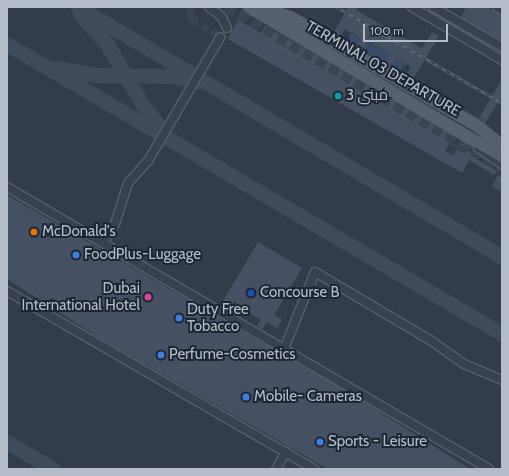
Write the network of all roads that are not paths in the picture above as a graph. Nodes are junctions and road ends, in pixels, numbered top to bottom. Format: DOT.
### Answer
graph roads {
  1 [pos="210,7"];
  2 [pos="412,7"];
  3 [pos="433,7"];
  4 [pos="497,7"];
  5 [pos="252,9"];
  6 [pos="220,10"];
  7 [pos="502,10"];
  8 [pos="227,28"];
  9 [pos="220,38"];
  10 [pos="502,47"];
  11 [pos="502,60"];
  12 [pos="432,115"];
  13 [pos="502,146"];
  14 [pos="502,157"];
  15 [pos="502,164"];
  16 [pos="7,186"];
  17 [pos="102,243"];
  18 [pos="7,291"];
  19 [pos="284,349"];
  20 [pos="502,380"];
  21 [pos="286,452"];
  22 [pos="276,469"];
  23 [pos="314,469"];
  24 [pos="489,469"];
  1 -- 6 [label="lane"];
  2 -- 11 [label="lane"];
  3 -- 10 [label="lane"];
  4 -- 7 [label="lane"];
  5 -- 12 [label="main road, TERMINAL 03 DEPARTURE"];
  5 -- 13 [label="main road"];
  6 -- 8 [label="lane"];
  9 -- 17 [label="lane"];
  12 -- 14 [label="main road, TERMINAL 03 DEPARTURE"];
  12 -- 15 [label="lane"];
  16 -- 17 [label="lane"];
  17 -- 19 [label="lane"];
  18 -- 21 [label="lane"];
  19 -- 20 [label="lane"];
  19 -- 24 [label="lane"];
  21 -- 22 [label="lane"];
  21 -- 23 [label="lane"];
}
